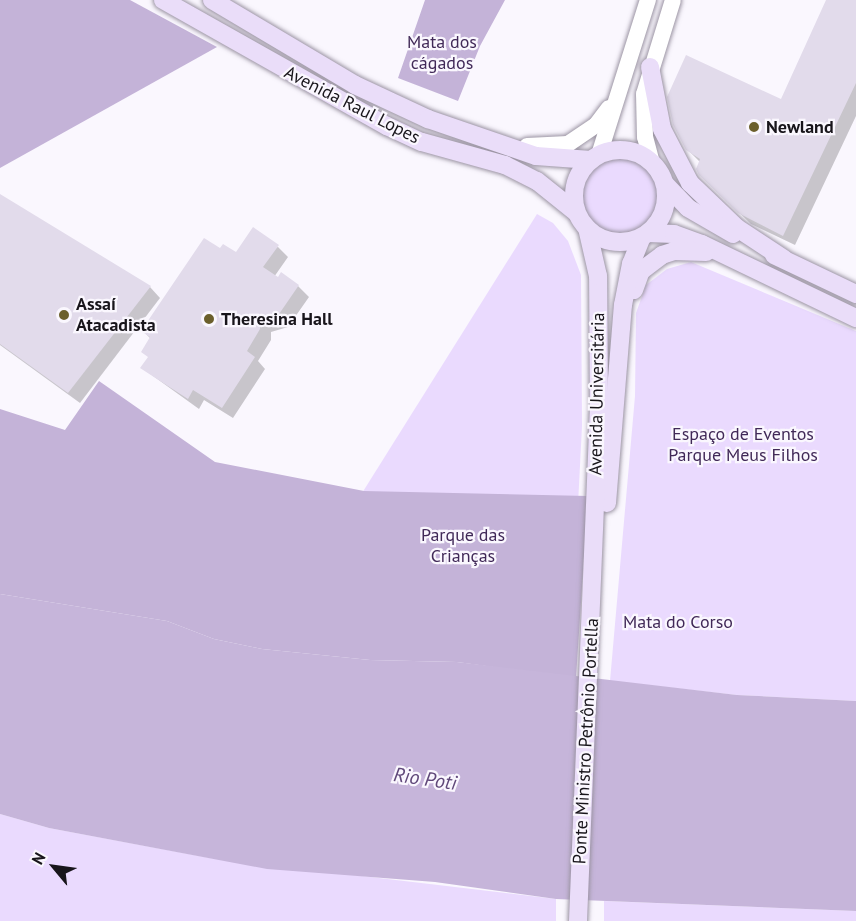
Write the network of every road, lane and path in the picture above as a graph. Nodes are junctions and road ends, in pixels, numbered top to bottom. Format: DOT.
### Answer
graph roads {
  1 [pos="163,0"];
  2 [pos="212,0"];
  3 [pos="648,0"];
  4 [pos="673,0"];
  5 [pos="650,67"];
  6 [pos="614,104"];
  7 [pos="486,139"];
  8 [pos="595,158"];
  9 [pos="652,163"];
  10 [pos="665,184"];
  11 [pos="582,221"];
  12 [pos="645,236"];
  13 [pos="738,260"];
  14 [pos="784,260"];
  15 [pos="856,294"];
  16 [pos="856,318"];
  17 [pos="620,344"];
  18 [pos="598,561"];
  19 [pos="578,921"];
  20 [pos="587,921"];
  1 -- 11 [label="main road, Avenida Raul Lopes"];
  2 -- 7 [label="main road, Avenida Raul Lopes"];
  3 -- 6 [label="main road"];
  4 -- 5 [label="main road"];
  5 -- 9 [label="main road"];
  5 -- 14 [label="main road"];
  6 -- 7 [label="main road"];
  6 -- 8 [label="main road"];
  7 -- 8 [label="main road, Avenida Raul Lopes"];
  8 -- 9 [label="main road"];
  8 -- 11 [label="main road"];
  9 -- 10 [label="main road"];
  10 -- 12 [label="main road"];
  10 -- 14 [label="main road"];
  11 -- 12 [label="main road"];
  11 -- 18 [label="main road, Avenida Universitária"];
  12 -- 13 [label="main road"];
  12 -- 17 [label="main road, Avenida Universitária"];
  13 -- 16 [label="main road"];
  13 -- 17 [label="main road"];
  14 -- 15 [label="main road"];
  17 -- 18 [label="main road, Avenida Universitária"];
  18 -- 19 [label="main road, Ponte Ministro Petrônio Portella"];
  18 -- 20 [label="main road, Ponte Ministro Petrônio Portella"];
}
